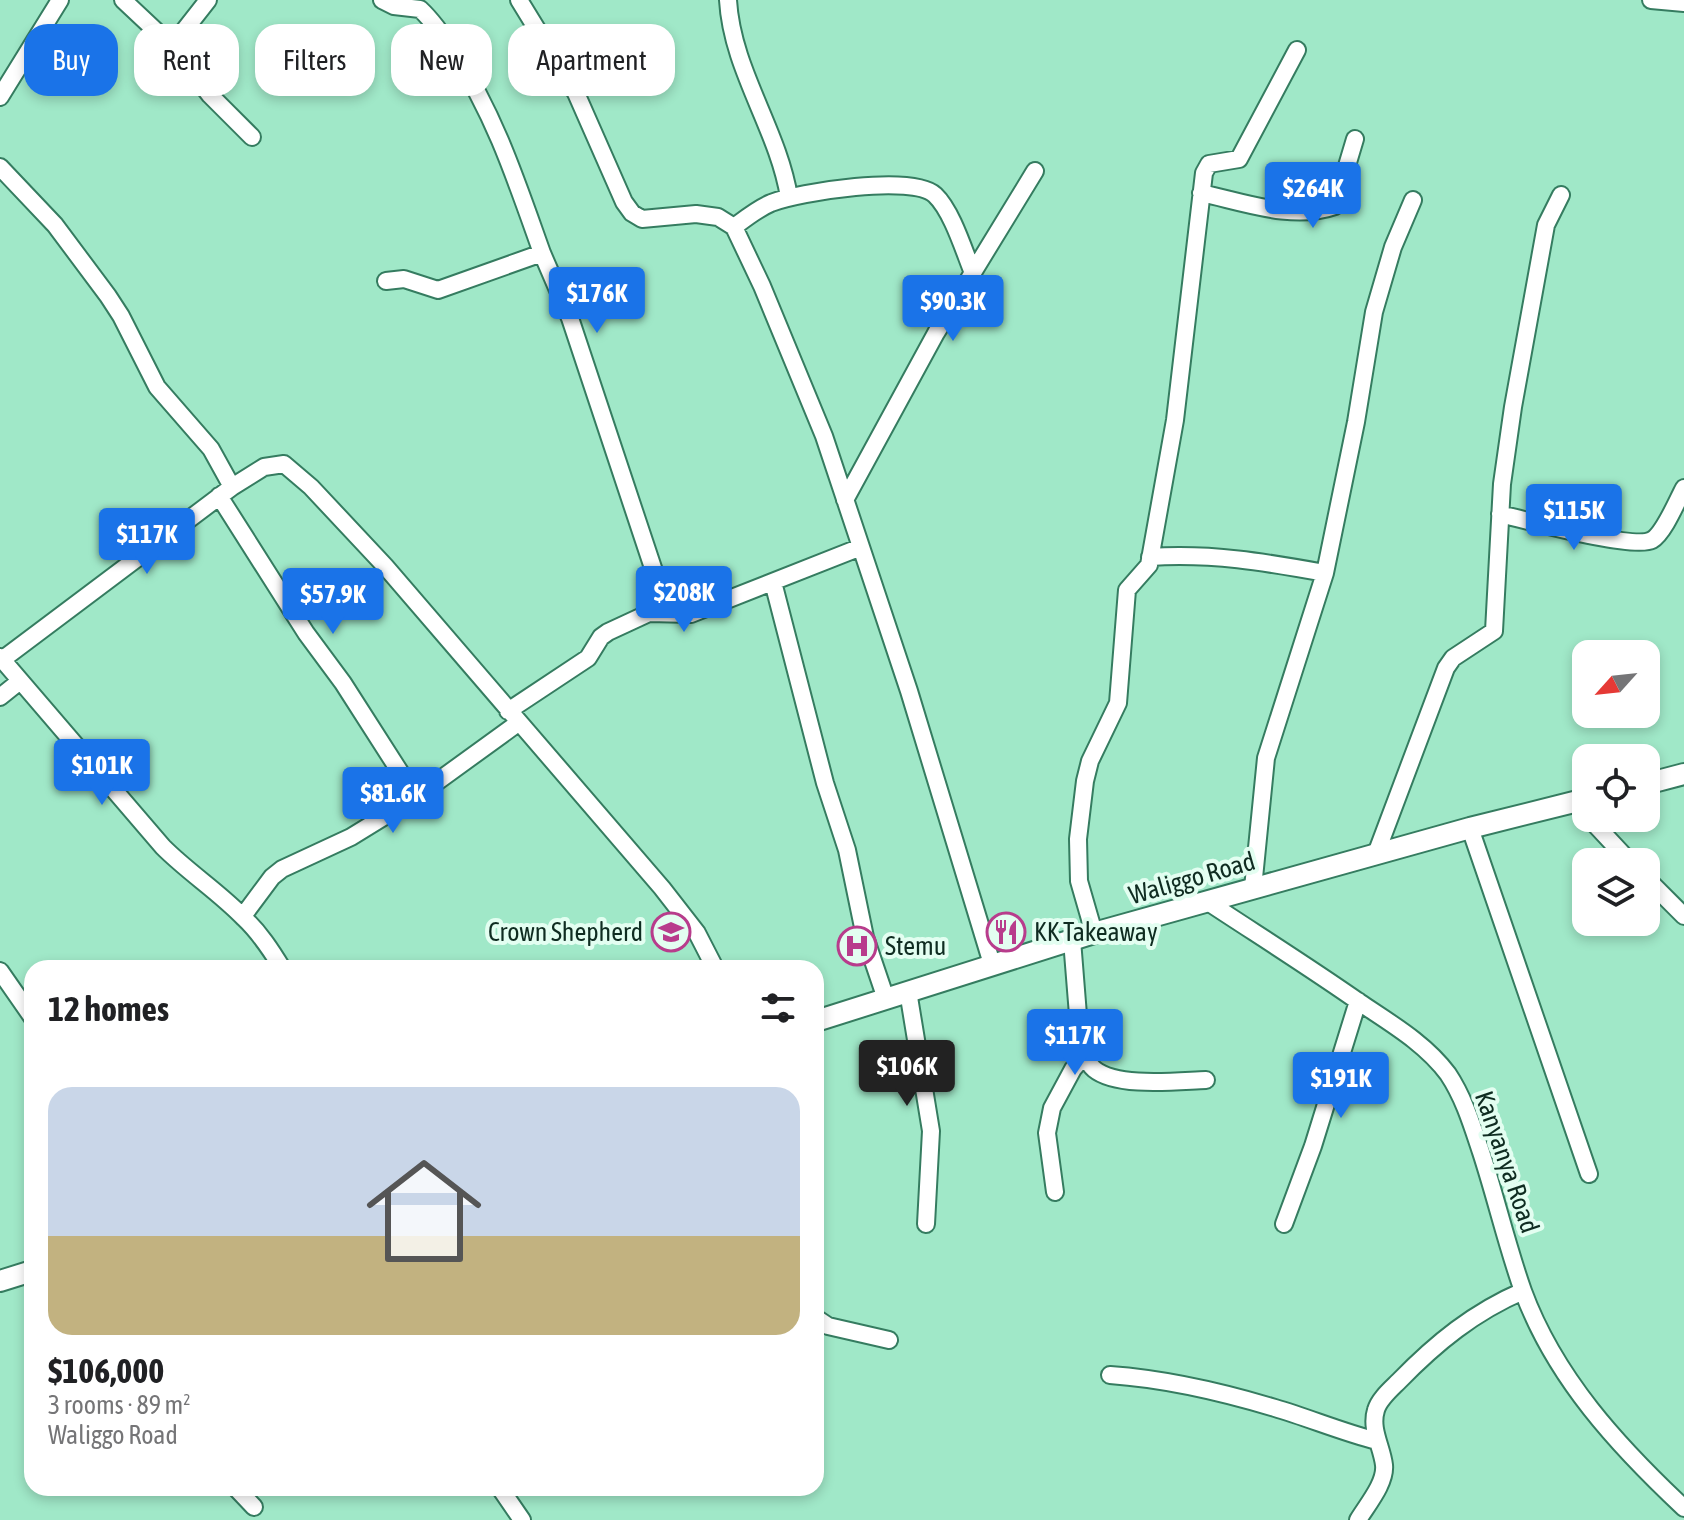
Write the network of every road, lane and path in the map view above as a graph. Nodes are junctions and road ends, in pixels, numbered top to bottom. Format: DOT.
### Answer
graph roads {
  1 [pos="60,0"];
  2 [pos="123,0"];
  3 [pos="208,0"];
  4 [pos="382,0"];
  5 [pos="519,0"];
  6 [pos="728,0"];
  7 [pos="1651,0"];
  8 [pos="1684,3"];
  9 [pos="149,24"];
  10 [pos="189,24"];
  11 [pos="1297,50"];
  12 [pos="211,96"];
  13 [pos="0,97"];
  14 [pos="252,137"];
  15 [pos="1355,139"];
  16 [pos="0,167"];
  17 [pos="1035,171"];
  18 [pos="1201,193"];
  19 [pos="1561,195"];
  20 [pos="789,197"];
  21 [pos="1413,200"];
  22 [pos="734,227"];
  23 [pos="542,253"];
  24 [pos="973,273"];
  25 [pos="386,281"];
  26 [pos="1684,488"];
  27 [pos="226,492"];
  28 [pos="845,500"];
  29 [pos="1500,514"];
  30 [pos="861,547"];
  31 [pos="1150,557"];
  32 [pos="1325,573"];
  33 [pos="773,582"];
  34 [pos="668,613"];
  35 [pos="1,658"];
  36 [pos="20,681"];
  37 [pos="0,697"];
  38 [pos="513,717"];
  39 [pos="1684,774"];
  40 [pos="1660,780"];
  41 [pos="416,797"];
  42 [pos="1572,811"];
  43 [pos="1470,828"];
  44 [pos="1604,832"];
  45 [pos="1618,848"];
  46 [pos="1376,854"];
  47 [pos="1253,888"];
  48 [pos="1660,892"];
  49 [pos="1208,902"];
  50 [pos="243,916"];
  51 [pos="1684,916"];
  52 [pos="1094,933"];
  53 [pos="1072,940"];
  54 [pos="277,960"];
  55 [pos="711,960"];
  56 [pos="992,964"];
  57 [pos="0,971"];
  58 [pos="908,991"];
  59 [pos="886,999"];
  60 [pos="1358,1001"];
  61 [pos="24,1006"];
  62 [pos="824,1018"];
  63 [pos="1085,1055"];
  64 [pos="1206,1080"];
  65 [pos="1589,1174"];
  66 [pos="1055,1192"];
  67 [pos="926,1224"];
  68 [pos="1284,1224"];
  69 [pos="24,1274"];
  70 [pos="0,1281"];
  71 [pos="1523,1291"];
  72 [pos="824,1323"];
  73 [pos="889,1340"];
  74 [pos="1110,1375"];
  75 [pos="1377,1441"];
  76 [pos="244,1496"];
  77 [pos="506,1496"];
  78 [pos="254,1507"];
  79 [pos="1684,1508"];
  80 [pos="522,1520"];
  81 [pos="1358,1520"];
  1 -- 13 [label="street"];
  2 -- 9 [label="street"];
  3 -- 10 [label="street"];
  4 -- 23 [label="street"];
  5 -- 22 [label="street"];
  6 -- 20 [label="street"];
  7 -- 8 [label="street"];
  11 -- 18 [label="street"];
  12 -- 14 [label="street"];
  15 -- 18 [label="street"];
  16 -- 27 [label="street"];
  17 -- 24 [label="street"];
  18 -- 31 [label="street"];
  19 -- 29 [label="street"];
  20 -- 22 [label="street"];
  20 -- 24 [label="street"];
  21 -- 32 [label="street"];
  22 -- 28 [label="street"];
  23 -- 25 [label="street"];
  23 -- 34 [label="street"];
  24 -- 28 [label="street"];
  26 -- 29 [label="street"];
  27 -- 35 [label="street"];
  27 -- 38 [label="street"];
  27 -- 41 [label="street"];
  28 -- 30 [label="street"];
  29 -- 46 [label="street"];
  30 -- 33 [label="street"];
  30 -- 56 [label="street"];
  31 -- 32 [label="street"];
  31 -- 52 [label="street"];
  32 -- 47 [label="street"];
  33 -- 34 [label="street"];
  33 -- 59 [label="street"];
  34 -- 38 [label="street"];
  35 -- 36 [label="street"];
  36 -- 37 [label="street"];
  36 -- 50 [label="street"];
  38 -- 41 [label="street"];
  38 -- 55 [label="street"];
  39 -- 40 [label="street"];
  41 -- 50 [label="street"];
  42 -- 43 [label="street, Waliggo Road"];
  43 -- 46 [label="street, Waliggo Road"];
  43 -- 65 [label="street"];
  44 -- 45 [label="street"];
  46 -- 47 [label="street, Waliggo Road"];
  47 -- 49 [label="street, Waliggo Road"];
  48 -- 51 [label="street"];
  49 -- 52 [label="street, Waliggo Road"];
  49 -- 60 [label="street, Kanyanya Road"];
  50 -- 54 [label="street"];
  52 -- 53 [label="street, Waliggo Road"];
  53 -- 56 [label="street, Waliggo Road"];
  53 -- 63 [label="street"];
  56 -- 58 [label="street, Waliggo Road"];
  57 -- 61 [label="street"];
  58 -- 59 [label="street, Waliggo Road"];
  58 -- 67 [label="street"];
  59 -- 62 [label="street, Waliggo Road"];
  60 -- 68 [label="street"];
  60 -- 71 [label="street, Kanyanya Road"];
  63 -- 64 [label="street"];
  63 -- 66 [label="street"];
  69 -- 70 [label="street"];
  71 -- 75 [label="street"];
  71 -- 79 [label="street, Kanyanya Road"];
  72 -- 73 [label="street"];
  74 -- 75 [label="street"];
  75 -- 81 [label="street"];
  76 -- 78 [label="street"];
  77 -- 80 [label="street"];
}
